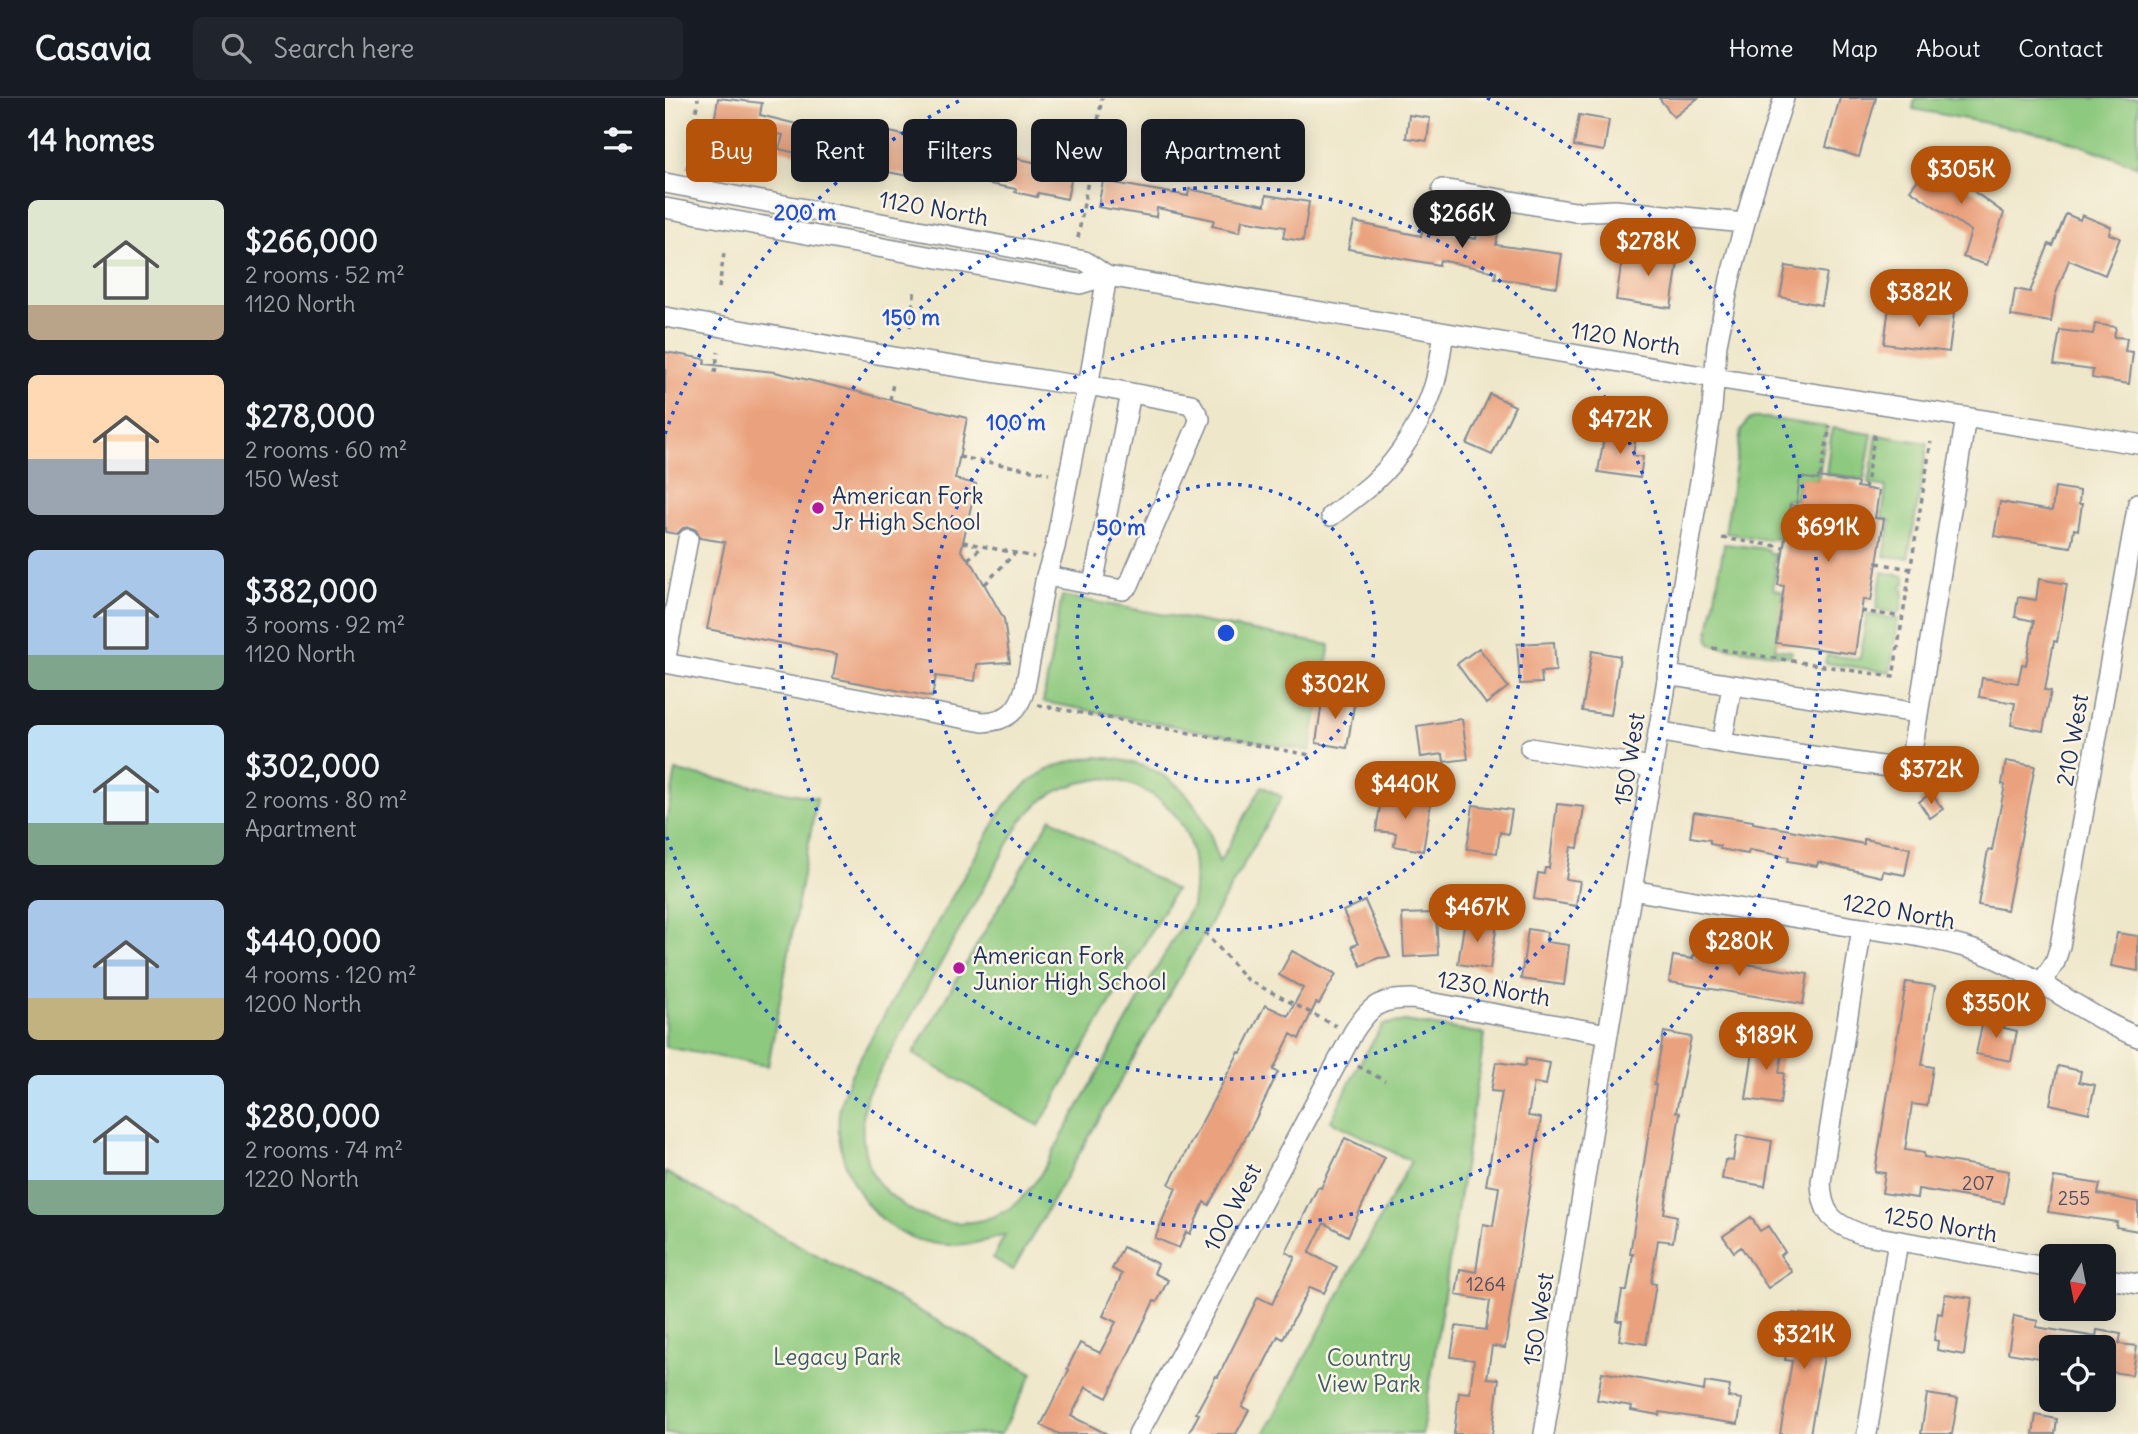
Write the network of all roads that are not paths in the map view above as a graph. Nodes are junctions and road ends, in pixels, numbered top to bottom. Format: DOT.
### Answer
graph roads {
  1 [pos="1784,98"];
  2 [pos="665,183"];
  3 [pos="1442,189"];
  4 [pos="665,208"];
  5 [pos="1744,223"];
  6 [pos="1107,276"];
  7 [pos="665,317"];
  8 [pos="1444,333"];
  9 [pos="1715,378"];
  10 [pos="1088,386"];
  11 [pos="1131,393"];
  12 [pos="1966,417"];
  13 [pos="2138,444"];
  14 [pos="2138,503"];
  15 [pos="1331,516"];
  16 [pos="688,539"];
  17 [pos="1047,576"];
  18 [pos="1093,584"];
  19 [pos="665,663"];
  20 [pos="1667,675"];
  21 [pos="1732,686"];
  22 [pos="1918,713"];
  23 [pos="1658,732"];
  24 [pos="1722,743"];
  25 [pos="1530,748"];
  26 [pos="1652,767"];
  27 [pos="1632,890"];
  28 [pos="1862,928"];
  29 [pos="2042,982"];
  30 [pos="1373,1006"];
  31 [pos="1608,1034"];
  32 [pos="2138,1037"];
  33 [pos="1898,1241"];
  34 [pos="2039,1266"];
  35 [pos="2116,1280"];
  36 [pos="2138,1284"];
  37 [pos="1138,1434"];
  38 [pos="1544,1434"];
  39 [pos="1867,1434"];
  1 -- 5 [label="street, 150 West"];
  2 -- 6 [label="street, 1120 North"];
  3 -- 5 [label="street"];
  4 -- 6 [label="street, 1120 North"];
  5 -- 9 [label="street, 150 West"];
  6 -- 8 [label="street, 1120 North"];
  6 -- 10 [label="street"];
  7 -- 10 [label="street"];
  8 -- 9 [label="street, 1120 North"];
  8 -- 15 [label="street"];
  9 -- 12 [label="street, 1120 North"];
  9 -- 20 [label="street, 150 West"];
  10 -- 11 [label="street"];
  10 -- 17 [label="street"];
  11 -- 18 [label="street"];
  11 -- 18 [label="street"];
  12 -- 13 [label="street, 1120 North"];
  12 -- 22 [label="street"];
  14 -- 29 [label="street, 210 West"];
  16 -- 19 [label="street"];
  17 -- 18 [label="street"];
  17 -- 19 [label="street"];
  20 -- 21 [label="street"];
  20 -- 23 [label="street, 150 West"];
  21 -- 22 [label="street"];
  21 -- 24 [label="street"];
  22 -- 24 [label="street"];
  23 -- 24 [label="street"];
  23 -- 26 [label="street, 150 West"];
  25 -- 26 [label="street"];
  26 -- 27 [label="street, 150 West"];
  27 -- 28 [label="street, 1220 North"];
  27 -- 31 [label="street, 150 West"];
  28 -- 29 [label="street, 1220 North"];
  28 -- 33 [label="street, 1250 North"];
  29 -- 32 [label="street, 1220 North"];
  30 -- 31 [label="street, 1230 North"];
  30 -- 37 [label="street, 100 West"];
  31 -- 38 [label="street, 150 West"];
  33 -- 34 [label="street, 1250 North"];
  33 -- 39 [label="street"];
  35 -- 36 [label="street"];
}
